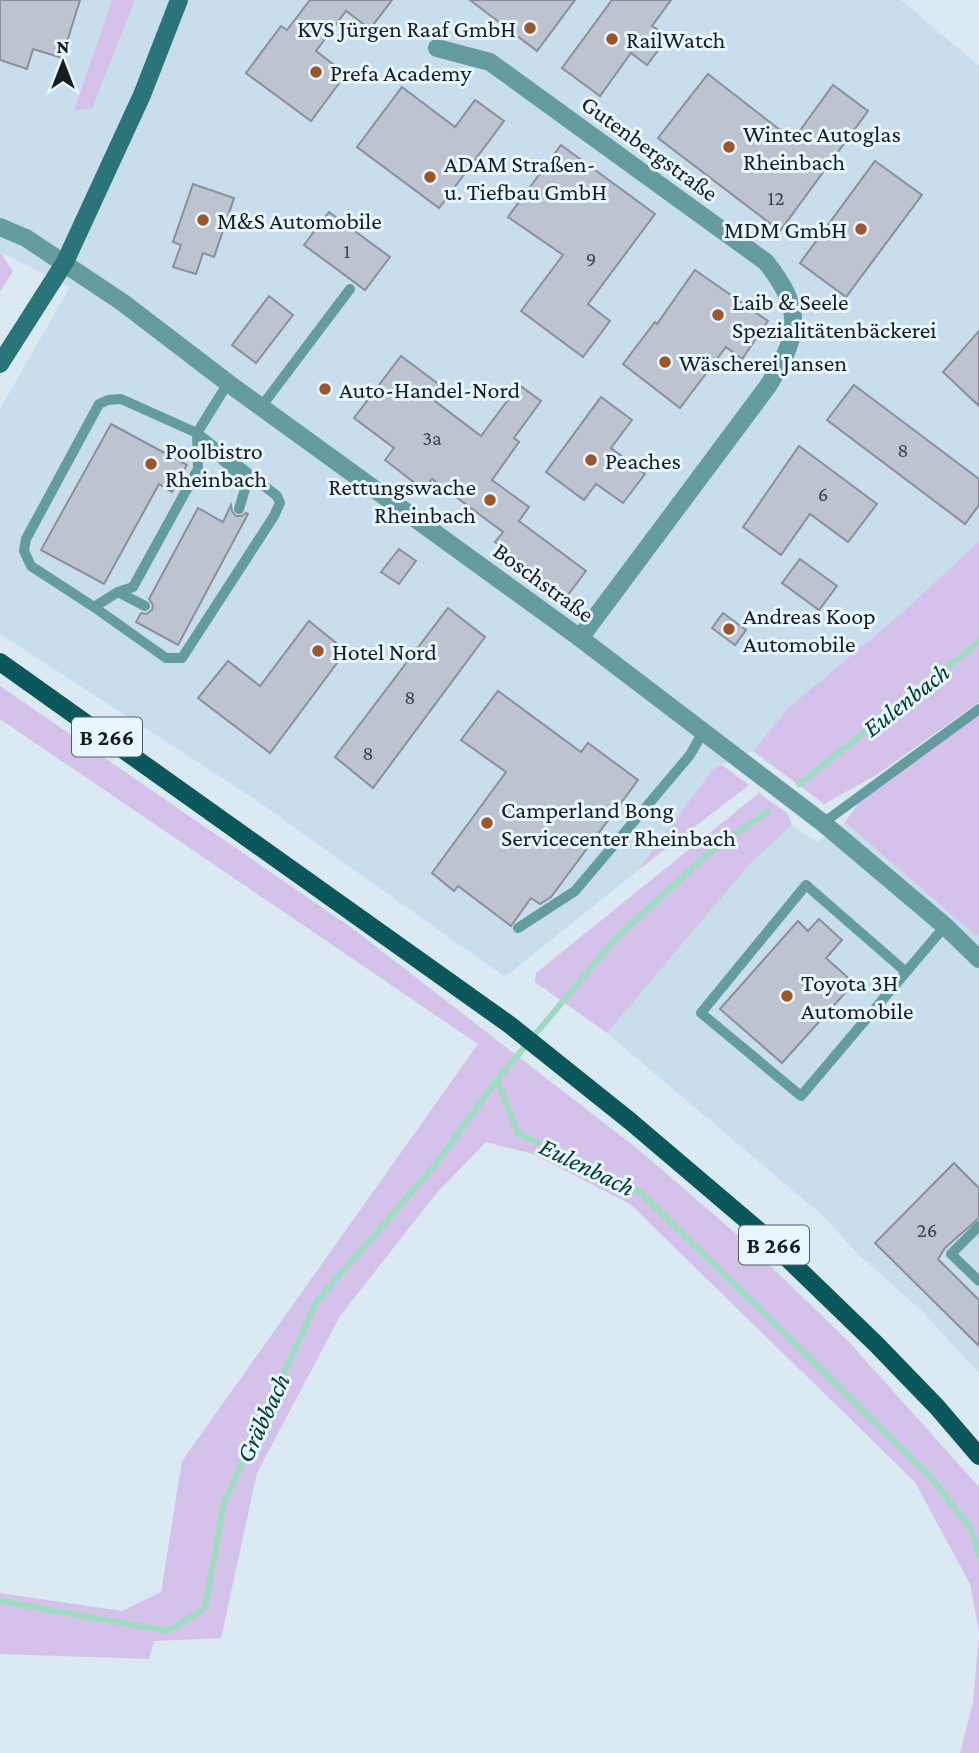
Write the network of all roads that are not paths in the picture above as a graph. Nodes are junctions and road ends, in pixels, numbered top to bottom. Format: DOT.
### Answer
graph roads {
  1 [pos="179,0"];
  2 [pos="437,48"];
  3 [pos="0,227"];
  4 [pos="65,262"];
  5 [pos="350,289"];
  6 [pos="0,364"];
  7 [pos="228,383"];
  8 [pos="261,407"];
  9 [pos="197,433"];
  10 [pos="239,509"];
  11 [pos="118,592"];
  12 [pos="145,606"];
  13 [pos="94,607"];
  14 [pos="580,638"];
  15 [pos="0,662"];
  16 [pos="979,709"];
  17 [pos="703,732"];
  18 [pos="823,823"];
  19 [pos="945,926"];
  20 [pos="518,928"];
  21 [pos="979,959"];
  22 [pos="906,972"];
  23 [pos="979,1226"];
  24 [pos="979,1281"];
  25 [pos="979,1455"];
  1 -- 4 [label="main road"];
  2 -- 14 [label="street, Gutenbergstraße"];
  3 -- 4 [label="street, Boschstraße"];
  4 -- 6 [label="main road"];
  4 -- 7 [label="street, Boschstraße"];
  5 -- 8 [label="lane"];
  7 -- 8 [label="street, Boschstraße"];
  7 -- 9 [label="lane"];
  8 -- 14 [label="street, Boschstraße"];
  9 -- 10 [label="lane"];
  9 -- 11 [label="lane"];
  9 -- 13 [label="lane"];
  9 -- 13 [label="lane"];
  11 -- 12 [label="lane"];
  11 -- 13 [label="lane"];
  14 -- 17 [label="street, Boschstraße"];
  15 -- 25 [label="main road, B 266"];
  16 -- 18 [label="lane"];
  17 -- 18 [label="street, Boschstraße"];
  17 -- 20 [label="lane"];
  18 -- 19 [label="street, Boschstraße"];
  19 -- 21 [label="street, Boschstraße"];
  19 -- 22 [label="lane"];
  22 -- 22 [label="lane"];
  23 -- 24 [label="lane"];
}
